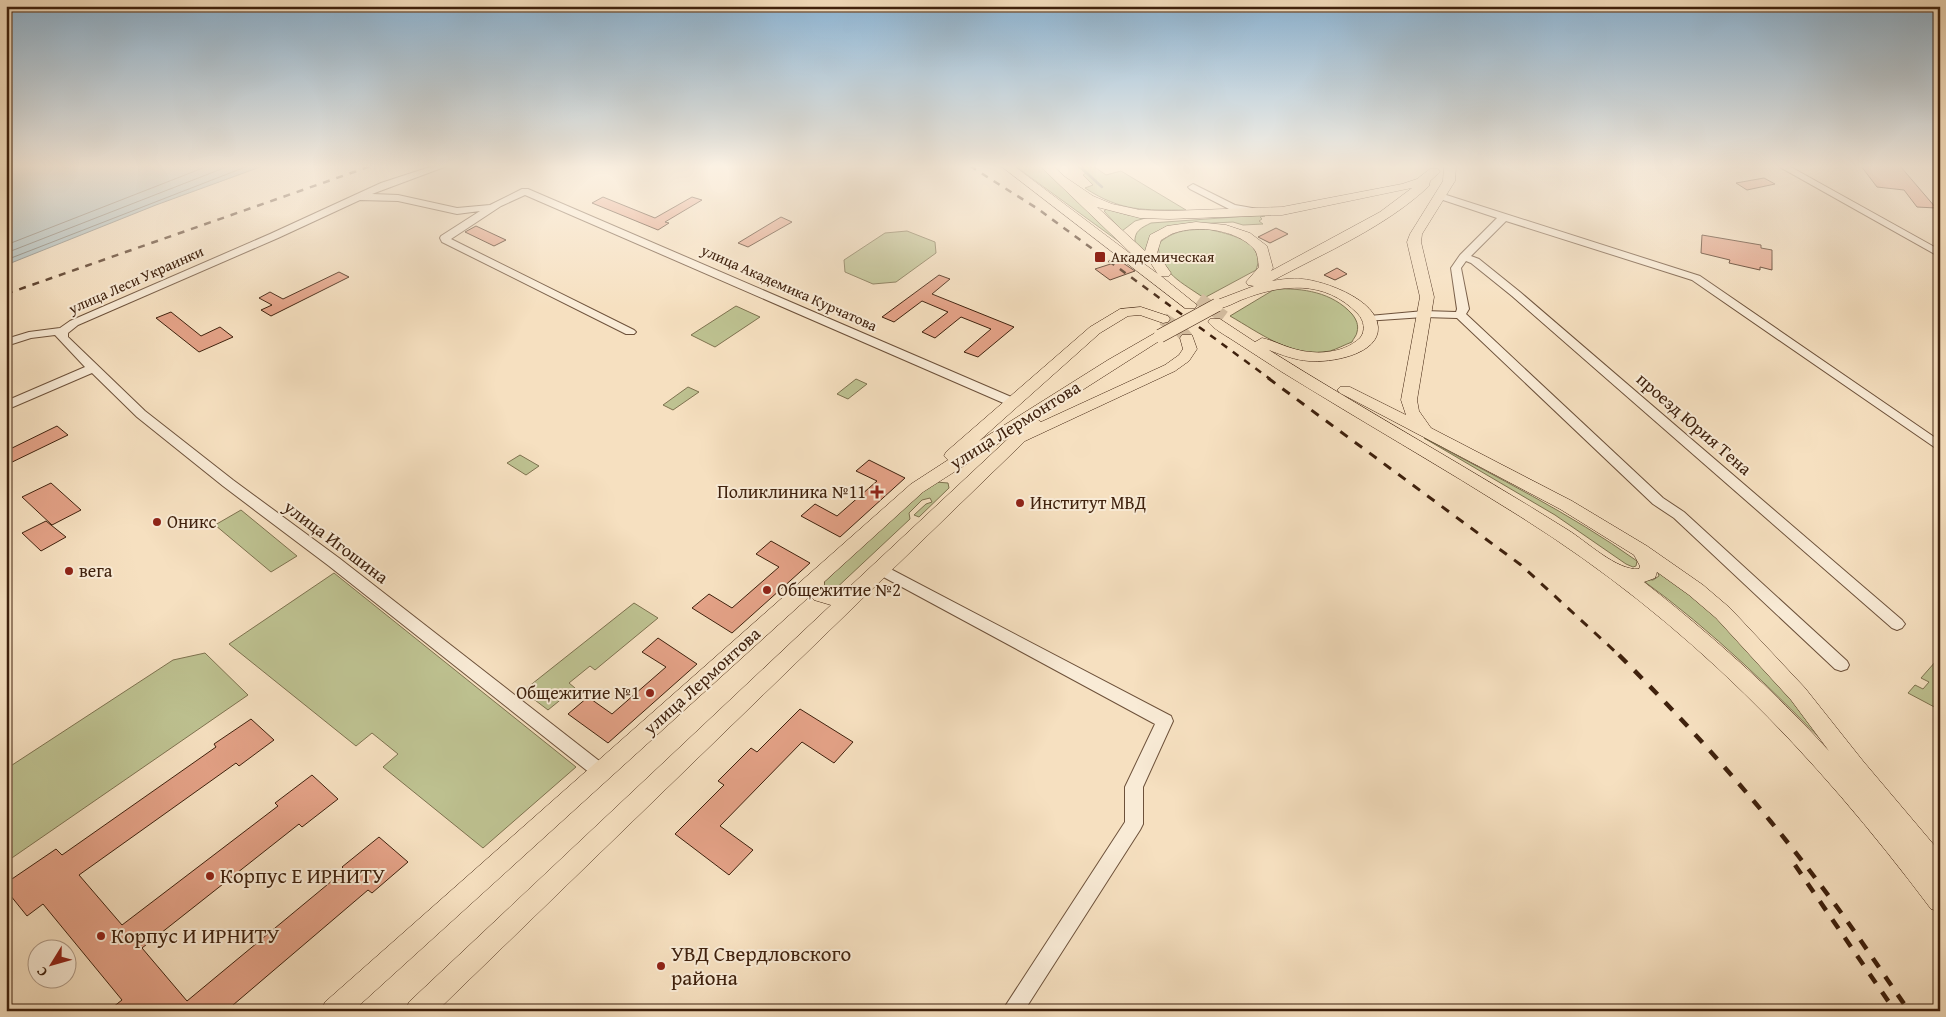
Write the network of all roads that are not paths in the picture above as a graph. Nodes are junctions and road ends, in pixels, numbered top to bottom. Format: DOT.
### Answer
graph roads {
  1 [pos="323,213"];
  2 [pos="483,213"];
  3 [pos="577,213"];
  4 [pos="1072,213"];
  5 [pos="1097,213"];
  6 [pos="1137,213"];
  7 [pos="1191,213"];
  8 [pos="1215,213"];
  9 [pos="1386,213"];
  10 [pos="1430,213"];
  11 [pos="1493,213"];
  12 [pos="1868,213"];
  13 [pos="1184,215"];
  14 [pos="1504,217"];
  15 [pos="1940,254"];
  16 [pos="1464,257"];
  17 [pos="1164,273"];
  18 [pos="1424,314"];
  19 [pos="1219,315"];
  20 [pos="1460,315"];
  21 [pos="1163,319"];
  22 [pos="1369,319"];
  23 [pos="63,331"];
  24 [pos="630,332"];
  25 [pos="1187,338"];
  26 [pos="1262,342"];
  27 [pos="6,343"];
  28 [pos="92,368"];
  29 [pos="1091,377"];
  30 [pos="1012,402"];
  31 [pos="6,406"];
  32 [pos="1424,431"];
  33 [pos="1015,441"];
  34 [pos="1940,447"];
  35 [pos="916,488"];
  36 [pos="1641,551"];
  37 [pos="881,569"];
  38 [pos="1612,570"];
  39 [pos="815,579"];
  40 [pos="851,598"];
  41 [pos="1897,624"];
  42 [pos="1841,665"];
  43 [pos="601,772"];
  44 [pos="1940,870"];
  45 [pos="1940,901"];
  46 [pos="334,1011"];
  47 [pos="418,1011"];
  48 [pos="1012,1011"];
  1 -- 23 [label="street, улица Леси Украинки"];
  2 -- 24 [label="street"];
  3 -- 30 [label="street, улица Академика Курчатова"];
  4 -- 17 [label="main road"];
  5 -- 17 [label="main road"];
  6 -- 13 [label="main road"];
  7 -- 13 [label="street"];
  8 -- 13 [label="main road"];
  9 -- 19 [label="main road, улица Лермонтова"];
  10 -- 18 [label="main road"];
  11 -- 14 [label="street"];
  12 -- 15 [label="street"];
  14 -- 16 [label="street"];
  14 -- 34 [label="street"];
  16 -- 20 [label="street"];
  16 -- 41 [label="street, проезд Юрия Тена"];
  17 -- 19 [label="main road"];
  18 -- 20 [label="street"];
  18 -- 22 [label="street"];
  18 -- 32 [label="main road"];
  19 -- 22 [label="main road"];
  19 -- 26 [label="main road"];
  19 -- 29 [label="main road, улица Лермонтова, bridge"];
  19 -- 38 [label="main road"];
  20 -- 42 [label="street"];
  21 -- 30 [label="main road"];
  22 -- 26 [label="main road"];
  23 -- 27 [label="street, улица Леси Украинки"];
  23 -- 28 [label="street, улица Игошина"];
  25 -- 33 [label="main road"];
  26 -- 32 [label="main road"];
  28 -- 31 [label="street"];
  28 -- 43 [label="street, улица Игошина"];
  29 -- 33 [label="main road, улица Лермонтова"];
  29 -- 35 [label="main road, улица Лермонтова"];
  30 -- 35 [label="main road"];
  32 -- 36 [label="main road"];
  33 -- 37 [label="main road, улица Лермонтова"];
  35 -- 39 [label="main road, улица Лермонтова"];
  36 -- 38 [label="main road"];
  36 -- 44 [label="main road"];
  37 -- 40 [label="main road, улица Лермонтова"];
  37 -- 48 [label="street"];
  38 -- 45 [label="main road"];
  39 -- 40 [label="main road"];
  39 -- 43 [label="main road, улица Лермонтова"];
  40 -- 47 [label="main road, улица Лермонтова"];
  43 -- 46 [label="main road, улица Лермонтова"];
}
